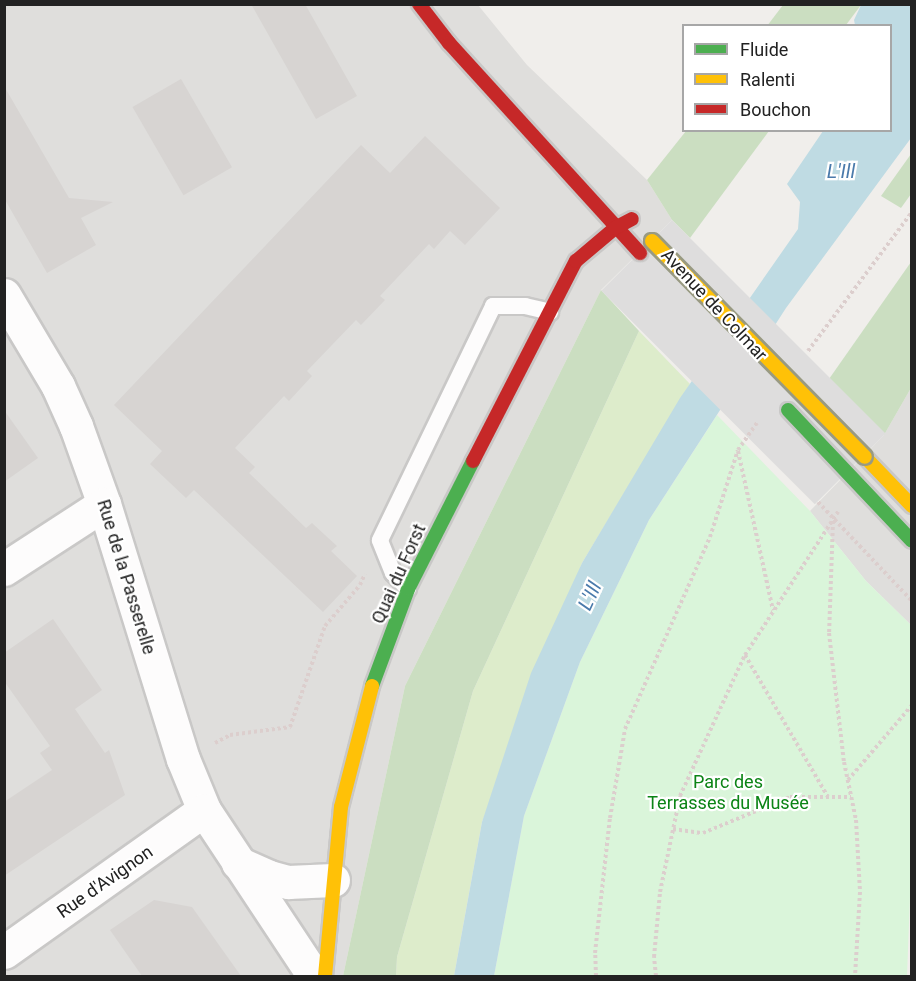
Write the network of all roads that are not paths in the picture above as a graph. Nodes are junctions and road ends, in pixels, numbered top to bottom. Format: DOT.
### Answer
graph roads {
  1 [pos="419,4"];
  2 [pos="493,91"];
  3 [pos="567,151"];
  4 [pos="618,205"];
  5 [pos="615,228"];
  6 [pos="642,230"];
  7 [pos="644,257"];
  8 [pos="4,295"];
  9 [pos="550,312"];
  10 [pos="784,406"];
  11 [pos="104,504"];
  12 [pos="912,506"];
  13 [pos="912,541"];
  14 [pos="4,568"];
  15 [pos="408,589"];
  16 [pos="204,810"];
  17 [pos="238,863"];
  18 [pos="333,880"];
  19 [pos="4,952"];
  20 [pos="314,976"];
  21 [pos="325,976"];
  1 -- 2 [label="main road, Avenue de Colmar"];
  2 -- 3 [label="main road, Avenue de Colmar"];
  2 -- 5 [label="main road, Avenue de Colmar"];
  4 -- 6 [label="main road, Avenue de Colmar"];
  5 -- 6 [label="main road, Quai du Forst"];
  5 -- 7 [label="main road, Avenue de Colmar"];
  5 -- 9 [label="main road, Quai du Forst"];
  6 -- 12 [label="main road, Avenue de Colmar, bridge"];
  8 -- 11 [label="street, Rue de la Passerelle"];
  9 -- 15 [label="main road, Quai du Forst"];
  9 -- 15 [label="lane"];
  10 -- 13 [label="main road"];
  11 -- 14 [label="street"];
  11 -- 16 [label="street, Rue de la Passerelle"];
  15 -- 18 [label="main road, Quai du Forst"];
  16 -- 17 [label="street, Rue de la Passerelle"];
  16 -- 19 [label="street, Rue d'Avignon"];
  17 -- 18 [label="street"];
  17 -- 20 [label="street, Rue de la Passerelle"];
  18 -- 21 [label="main road, Quai du Forst"];
}
